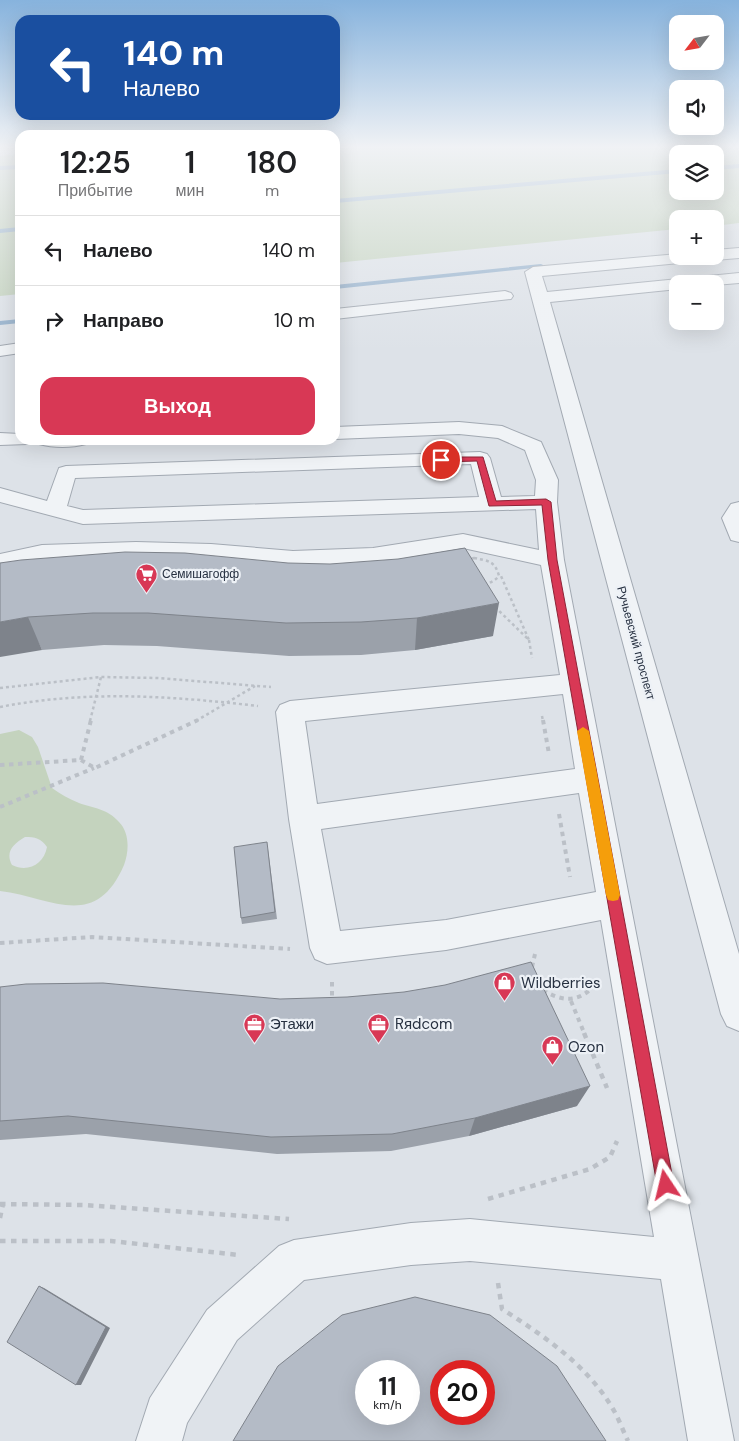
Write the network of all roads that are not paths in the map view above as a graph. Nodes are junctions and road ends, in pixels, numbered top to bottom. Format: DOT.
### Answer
graph roads {
  1 [pos="739,253"];
  2 [pos="724,254"];
  3 [pos="669,259"];
  4 [pos="739,278"];
  5 [pos="724,279"];
  6 [pos="669,285"];
  7 [pos="505,296"];
  8 [pos="541,298"];
  9 [pos="340,313"];
  10 [pos="15,349"];
  11 [pos="0,351"];
  12 [pos="340,433"];
  13 [pos="0,439"];
  14 [pos="15,440"];
  15 [pos="0,495"];
  16 [pos="546,502"];
  17 [pos="492,504"];
  18 [pos="739,509"];
  19 [pos="55,510"];
  20 [pos="739,535"];
  21 [pos="552,560"];
  22 [pos="0,562"];
  23 [pos="574,683"];
  24 [pos="591,779"];
  25 [pos="304,819"];
  26 [pos="614,903"];
  27 [pos="739,1014"];
  28 [pos="679,1260"];
  29 [pos="159,1441"];
  30 [pos="711,1441"];
  1 -- 2 [label="street"];
  3 -- 8 [label="street, Ручьевский проспект"];
  4 -- 5 [label="street"];
  6 -- 8 [label="street"];
  7 -- 9 [label="street"];
  8 -- 27 [label="street, Ручьевский проспект"];
  10 -- 11 [label="street"];
  12 -- 16 [label="street"];
  13 -- 14 [label="street"];
  15 -- 19 [label="street"];
  16 -- 17 [label="street"];
  16 -- 21 [label="street"];
  17 -- 19 [label="street"];
  17 -- 19 [label="street"];
  18 -- 20 [label="street"];
  21 -- 22 [label="street"];
  21 -- 23 [label="street"];
  23 -- 24 [label="street"];
  23 -- 25 [label="street"];
  24 -- 25 [label="street"];
  24 -- 26 [label="street"];
  25 -- 26 [label="street"];
  26 -- 28 [label="street"];
  28 -- 29 [label="street"];
  28 -- 30 [label="street"];
}
